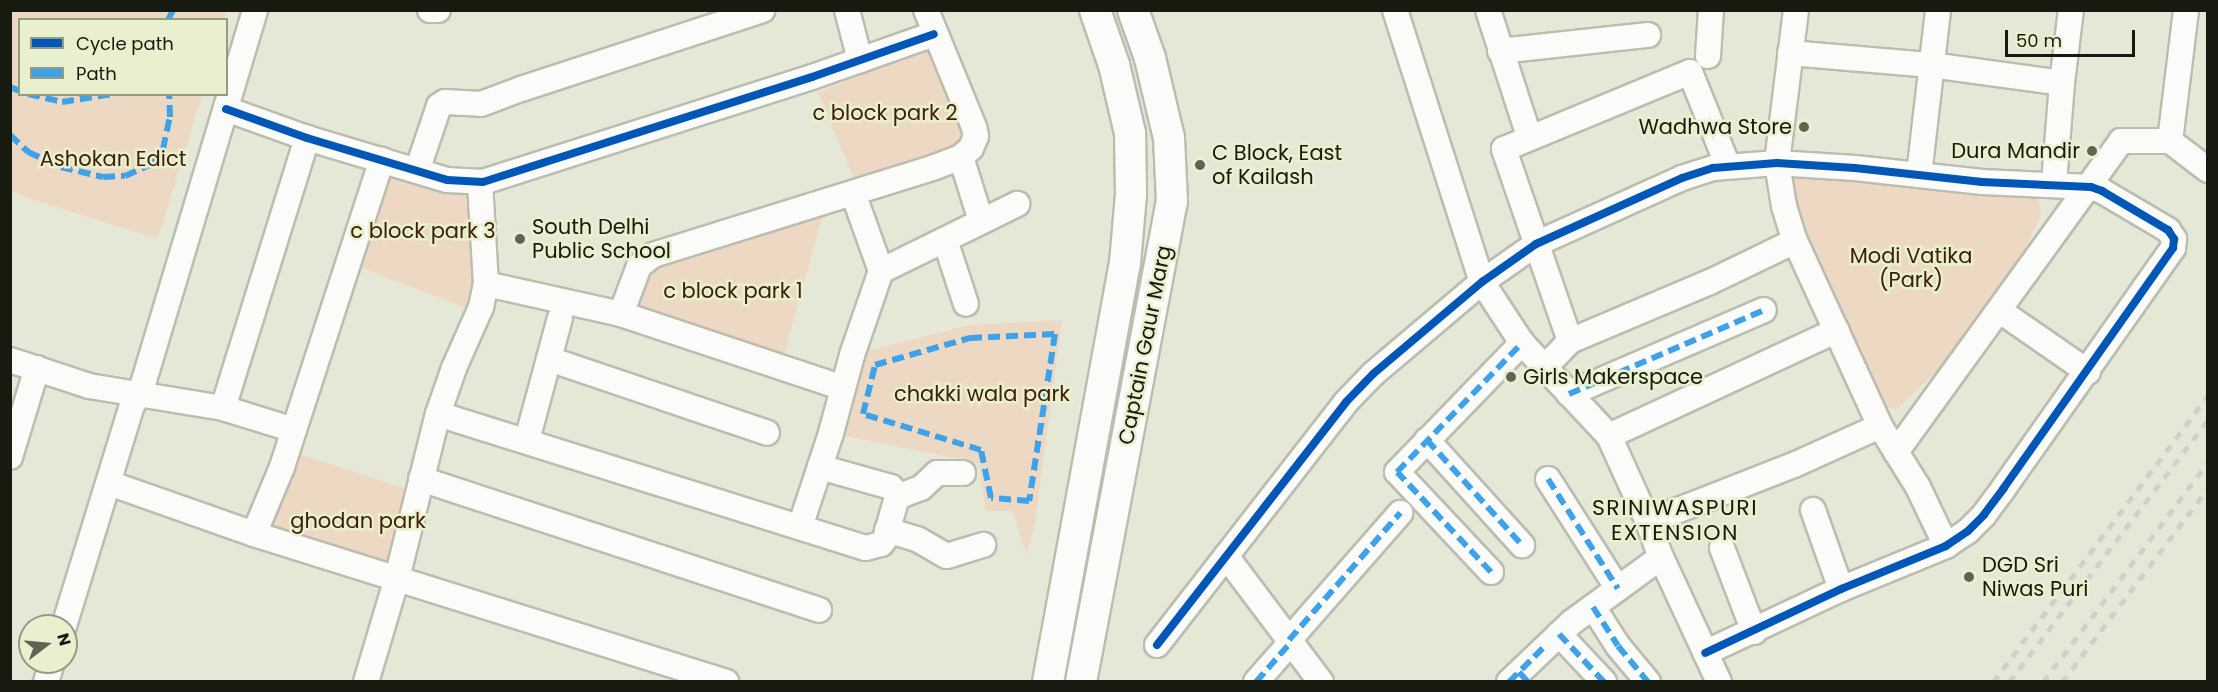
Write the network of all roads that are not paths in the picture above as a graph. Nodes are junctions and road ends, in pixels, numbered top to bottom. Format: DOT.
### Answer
graph roads {
  1 [pos="255,10"];
  2 [pos="430,10"];
  3 [pos="438,10"];
  4 [pos="762,10"];
  5 [pos="847,10"];
  6 [pos="926,10"];
  7 [pos="1095,10"];
  8 [pos="1133,10"];
  9 [pos="1395,10"];
  10 [pos="1488,10"];
  11 [pos="1711,10"];
  12 [pos="1796,10"];
  13 [pos="1938,10"];
  14 [pos="2071,10"];
  15 [pos="2187,10"];
  16 [pos="934,34"];
  17 [pos="1648,34"];
  18 [pos="1500,51"];
  19 [pos="1790,53"];
  20 [pos="1708,56"];
  21 [pos="860,60"];
  22 [pos="1931,65"];
  23 [pos="2062,83"];
  24 [pos="226,109"];
  25 [pos="1529,136"];
  26 [pos="307,138"];
  27 [pos="2170,141"];
  28 [pos="961,157"];
  29 [pos="382,160"];
  30 [pos="1777,164"];
  31 [pos="1728,166"];
  32 [pos="2208,170"];
  33 [pos="417,171"];
  34 [pos="1918,175"];
  35 [pos="480,182"];
  36 [pos="2054,183"];
  37 [pos="2091,187"];
  38 [pos="853,193"];
  39 [pos="1017,204"];
  40 [pos="981,221"];
  41 [pos="945,240"];
  42 [pos="1795,241"];
  43 [pos="1536,244"];
  44 [pos="881,271"];
  45 [pos="1482,282"];
  46 [pos="486,284"];
  47 [pos="966,304"];
  48 [pos="1764,310"];
  49 [pos="2000,311"];
  50 [pos="621,314"];
  51 [pos="560,318"];
  52 [pos="1837,330"];
  53 [pos="1570,341"];
  54 [pos="1522,343"];
  55 [pos="549,359"];
  56 [pos="10,360"];
  57 [pos="38,368"];
  58 [pos="1544,368"];
  59 [pos="2088,372"];
  60 [pos="843,388"];
  61 [pos="140,394"];
  62 [pos="1569,394"];
  63 [pos="223,408"];
  64 [pos="438,414"];
  65 [pos="1880,426"];
  66 [pos="294,430"];
  67 [pos="767,433"];
  68 [pos="1609,436"];
  69 [pos="527,440"];
  70 [pos="1427,440"];
  71 [pos="1896,452"];
  72 [pos="10,457"];
  73 [pos="820,467"];
  74 [pos="963,473"];
  75 [pos="421,479"];
  76 [pos="1548,479"];
  77 [pos="109,483"];
  78 [pos="897,496"];
  79 [pos="1813,510"];
  80 [pos="1400,513"];
  81 [pos="1648,522"];
  82 [pos="800,527"];
  83 [pos="887,530"];
  84 [pos="254,534"];
  85 [pos="983,545"];
  86 [pos="1522,545"];
  87 [pos="1946,546"];
  88 [pos="1722,548"];
  89 [pos="1226,556"];
  90 [pos="1661,557"];
  91 [pos="1491,572"];
  92 [pos="397,578"];
  93 [pos="1618,588"];
  94 [pos="1841,590"];
  95 [pos="1593,607"];
  96 [pos="819,610"];
  97 [pos="68,614"];
  98 [pos="1754,632"];
  99 [pos="1559,634"];
  100 [pos="1290,641"];
  101 [pos="1157,645"];
  102 [pos="1705,653"];
  103 [pos="1518,678"];
  104 [pos="370,680"];
  105 [pos="726,681"];
  106 [pos="1048,681"];
  107 [pos="1081,681"];
  108 [pos="1256,681"];
  109 [pos="1321,681"];
  110 [pos="1604,681"];
  111 [pos="1648,681"];
  112 [pos="1719,681"];
  1 -- 24 [label="street"];
  2 -- 3 [label="street"];
  4 -- 33 [label="street"];
  5 -- 21 [label="street"];
  6 -- 16 [label="street"];
  7 -- 106 [label="main road, Captain Gaur Marg"];
  8 -- 107 [label="main road, Captain Gaur Marg"];
  9 -- 45 [label="street"];
  10 -- 18 [label="street"];
  11 -- 20 [label="street"];
  12 -- 19 [label="street"];
  13 -- 22 [label="street"];
  14 -- 23 [label="street"];
  15 -- 27 [label="street"];
  16 -- 21 [label="street"];
  16 -- 28 [label="street"];
  17 -- 18 [label="street"];
  18 -- 25 [label="street"];
  19 -- 22 [label="street"];
  19 -- 30 [label="street"];
  21 -- 35 [label="street"];
  22 -- 23 [label="street"];
  22 -- 34 [label="street"];
  23 -- 36 [label="street"];
  24 -- 26 [label="street"];
  24 -- 61 [label="street"];
  25 -- 31 [label="street"];
  25 -- 43 [label="street"];
  26 -- 29 [label="street"];
  26 -- 63 [label="street"];
  27 -- 32 [label="street"];
  27 -- 37 [label="street"];
  28 -- 38 [label="street"];
  28 -- 40 [label="street"];
  29 -- 33 [label="street"];
  29 -- 66 [label="street"];
  30 -- 31 [label="street"];
  30 -- 34 [label="street"];
  30 -- 42 [label="street"];
  31 -- 43 [label="street"];
  33 -- 35 [label="street"];
  34 -- 36 [label="street"];
  35 -- 46 [label="street"];
  36 -- 37 [label="street"];
  37 -- 49 [label="street"];
  37 -- 59 [label="street"];
  38 -- 44 [label="street"];
  38 -- 50 [label="street"];
  39 -- 40 [label="street"];
  40 -- 41 [label="street"];
  41 -- 44 [label="street"];
  41 -- 47 [label="street"];
  42 -- 52 [label="street"];
  42 -- 53 [label="street"];
  43 -- 45 [label="street"];
  43 -- 53 [label="street"];
  44 -- 60 [label="street"];
  45 -- 54 [label="street"];
  45 -- 89 [label="street"];
  46 -- 50 [label="street"];
  46 -- 64 [label="street"];
  48 -- 62 [label="street"];
  49 -- 59 [label="street"];
  49 -- 71 [label="street"];
  50 -- 60 [label="street"];
  51 -- 55 [label="street"];
  52 -- 65 [label="street"];
  52 -- 68 [label="street"];
  53 -- 58 [label="street"];
  54 -- 58 [label="street"];
  54 -- 70 [label="street"];
  55 -- 67 [label="street"];
  55 -- 69 [label="street"];
  56 -- 57 [label="street"];
  57 -- 61 [label="street"];
  57 -- 72 [label="street"];
  58 -- 62 [label="street"];
  59 -- 87 [label="street"];
  60 -- 73 [label="street"];
  61 -- 63 [label="street"];
  61 -- 77 [label="street"];
  62 -- 68 [label="street"];
  63 -- 66 [label="street"];
  64 -- 69 [label="street"];
  64 -- 75 [label="street"];
  65 -- 71 [label="street"];
  65 -- 81 [label="street"];
  66 -- 84 [label="street"];
  68 -- 81 [label="street"];
  69 -- 82 [label="street"];
  70 -- 86 [label="street"];
  70 -- 91 [label="street"];
  71 -- 87 [label="street"];
  73 -- 78 [label="street"];
  73 -- 82 [label="street"];
  74 -- 78 [label="street"];
  75 -- 92 [label="street"];
  75 -- 96 [label="street"];
  76 -- 93 [label="street"];
  77 -- 84 [label="street"];
  77 -- 97 [label="street"];
  78 -- 83 [label="street"];
  79 -- 94 [label="street"];
  80 -- 100 [label="street"];
  81 -- 90 [label="street"];
  82 -- 83 [label="street"];
  83 -- 85 [label="street"];
  84 -- 92 [label="street"];
  87 -- 94 [label="street"];
  88 -- 98 [label="street"];
  89 -- 100 [label="street"];
  89 -- 101 [label="street"];
  90 -- 93 [label="street"];
  90 -- 102 [label="street"];
  92 -- 104 [label="street"];
  92 -- 105 [label="street"];
  93 -- 95 [label="street"];
  94 -- 98 [label="street"];
  95 -- 99 [label="street"];
  95 -- 111 [label="street"];
  98 -- 102 [label="street"];
  99 -- 103 [label="street"];
  99 -- 110 [label="street"];
  100 -- 108 [label="street"];
  100 -- 109 [label="street"];
  102 -- 112 [label="street"];
}
